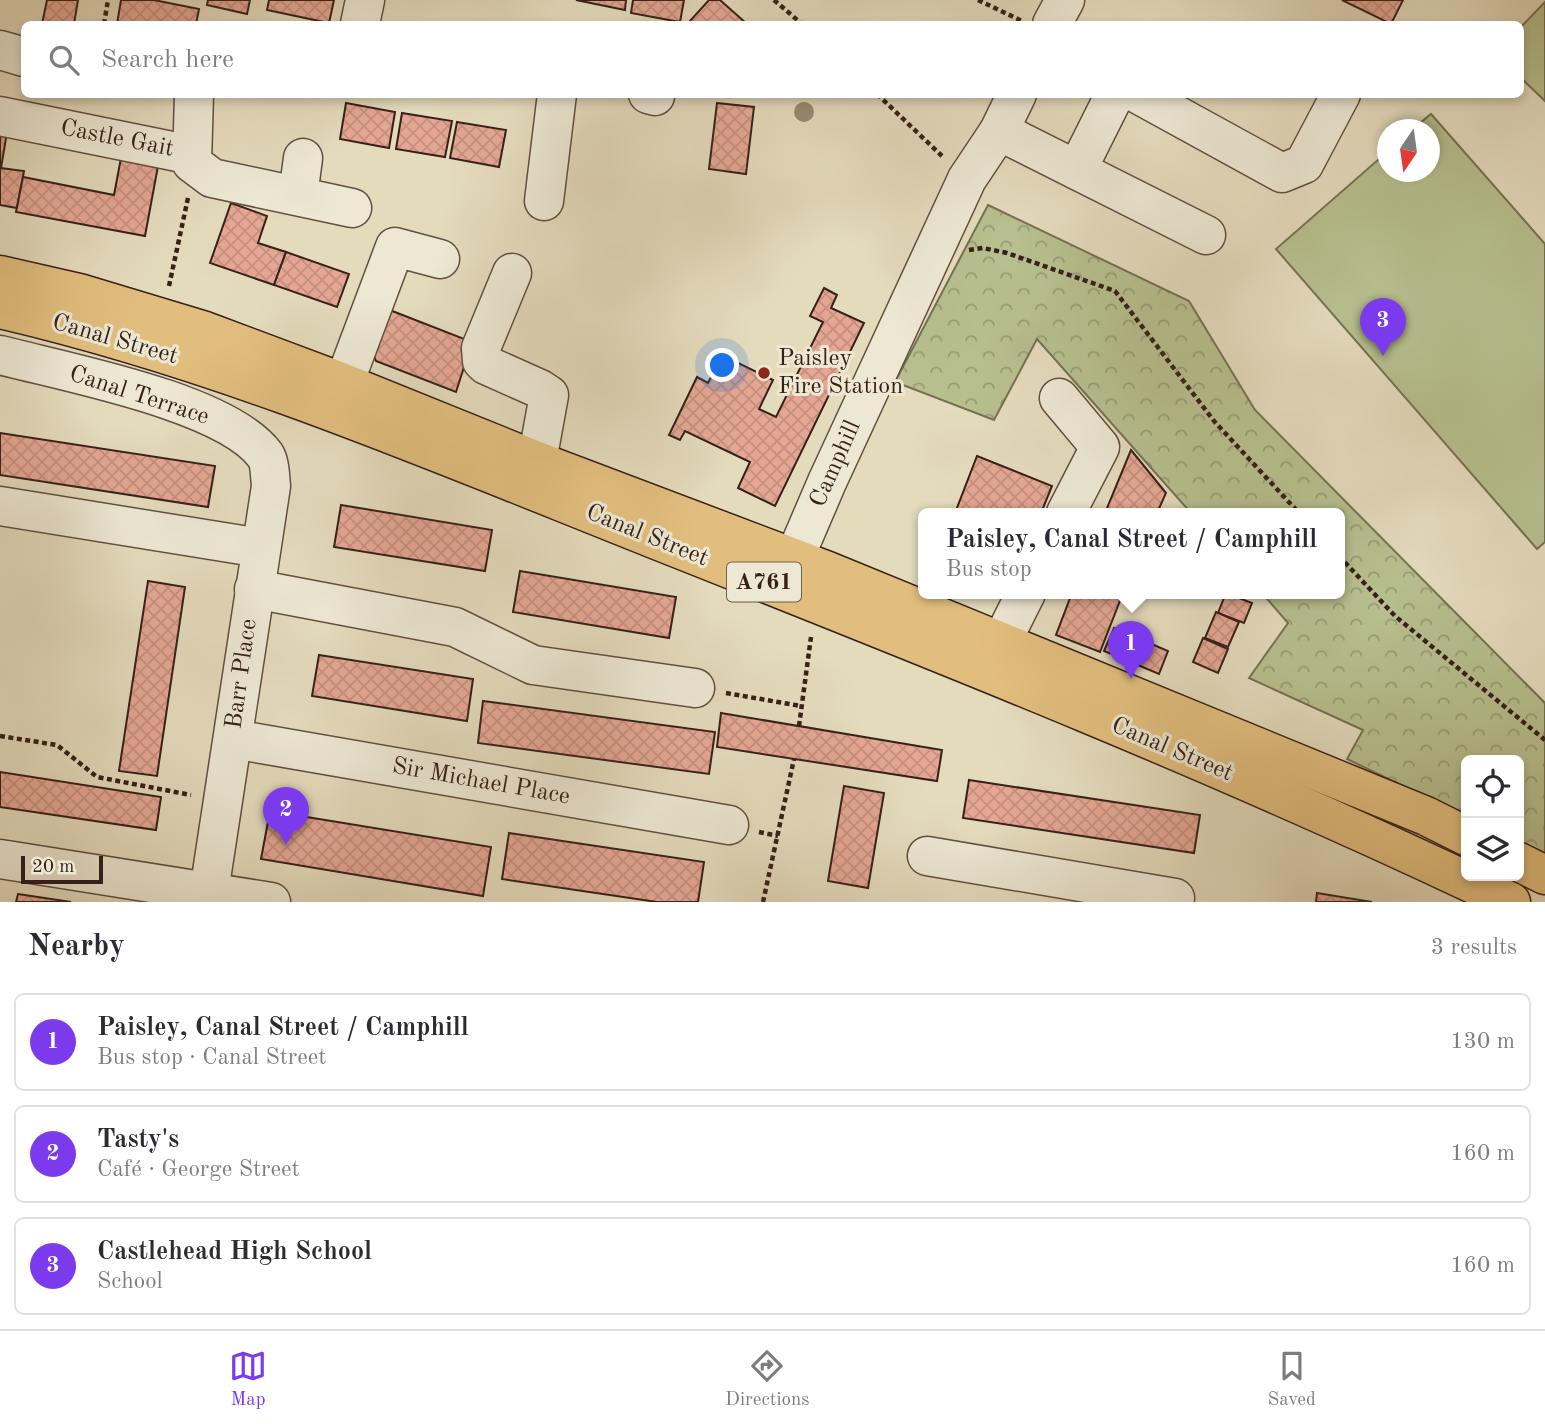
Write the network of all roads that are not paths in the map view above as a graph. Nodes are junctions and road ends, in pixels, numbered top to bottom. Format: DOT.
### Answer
graph roads {
  1 [pos="365,0"];
  2 [pos="1065,0"];
  3 [pos="361,21"];
  4 [pos="1054,21"];
  5 [pos="0,50"];
  6 [pos="21,56"];
  7 [pos="194,98"];
  8 [pos="557,98"];
  9 [pos="1015,98"];
  10 [pos="1113,98"];
  11 [pos="1145,98"];
  12 [pos="1339,98"];
  13 [pos="0,116"];
  14 [pos="999,131"];
  15 [pos="303,158"];
  16 [pos="193,160"];
  17 [pos="1077,170"];
  18 [pos="298,196"];
  19 [pos="544,201"];
  20 [pos="352,208"];
  21 [pos="1206,235"];
  22 [pos="440,259"];
  23 [pos="512,272"];
  24 [pos="0,275"];
  25 [pos="0,309"];
  26 [pos="0,355"];
  27 [pos="344,383"];
  28 [pos="1059,398"];
  29 [pos="267,457"];
  30 [pos="537,461"];
  31 [pos="0,506"];
  32 [pos="1069,508"];
  33 [pos="260,548"];
  34 [pos="797,584"];
  35 [pos="254,589"];
  36 [pos="1023,599"];
  37 [pos="1001,643"];
  38 [pos="695,688"];
  39 [pos="233,739"];
  40 [pos="729,825"];
  41 [pos="1461,834"];
  42 [pos="927,856"];
  43 [pos="0,859"];
  44 [pos="1524,864"];
  45 [pos="1545,875"];
  46 [pos="209,892"];
  47 [pos="271,902"];
  48 [pos="1174,902"];
  49 [pos="1511,902"];
  1 -- 3 [label="street"];
  2 -- 4 [label="street"];
  5 -- 6 [label="street"];
  7 -- 16 [label="street, Castle Gait"];
  8 -- 19 [label="street"];
  9 -- 14 [label="street, Camphill"];
  10 -- 17 [label="street"];
  11 -- 12 [label="street"];
  13 -- 16 [label="street, Castle Gait"];
  14 -- 17 [label="street"];
  14 -- 34 [label="street, Camphill"];
  15 -- 18 [label="street"];
  16 -- 18 [label="street, Castle Gait"];
  17 -- 21 [label="street"];
  18 -- 20 [label="street, Castle Gait"];
  22 -- 27 [label="street"];
  23 -- 30 [label="street"];
  24 -- 27 [label="main road, Canal Street / A761"];
  25 -- 34 [label="main road, Canal Street / A761"];
  26 -- 29 [label="street, Canal Terrace"];
  27 -- 30 [label="main road, Canal Street / A761"];
  28 -- 32 [label="street"];
  29 -- 33 [label="street, Barr Place"];
  30 -- 34 [label="main road, Canal Street / A761"];
  31 -- 33 [label="street"];
  33 -- 35 [label="street, Barr Place"];
  34 -- 37 [label="main road, Canal Street / A761"];
  34 -- 49 [label="main road, Canal Street / A761"];
  35 -- 38 [label="street"];
  35 -- 39 [label="street, Barr Place"];
  36 -- 37 [label="street"];
  37 -- 41 [label="main road, Canal Street / A761"];
  39 -- 40 [label="street, Sir Michael Place"];
  39 -- 46 [label="street, Barr Place"];
  42 -- 48 [label="street"];
  43 -- 46 [label="street"];
  44 -- 45 [label="main road"];
  46 -- 47 [label="street"];
}
